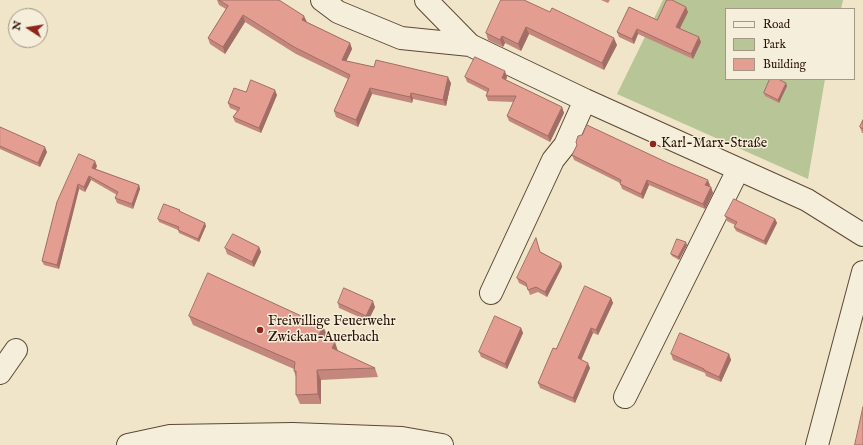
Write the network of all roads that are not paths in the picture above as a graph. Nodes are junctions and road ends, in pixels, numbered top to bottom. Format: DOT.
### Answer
graph roads {
  1 [pos="322,0"];
  2 [pos="426,0"];
  3 [pos="470,45"];
  4 [pos="585,100"];
  5 [pos="738,170"];
  6 [pos="863,235"];
  7 [pos="863,272"];
  8 [pos="491,293"];
  9 [pos="16,350"];
  10 [pos="0,373"];
  11 [pos="625,397"];
  12 [pos="128,445"];
  13 [pos="442,445"];
  14 [pos="817,445"];
  1 -- 3 [label="street"];
  2 -- 3 [label="street"];
  3 -- 4 [label="street"];
  4 -- 5 [label="street"];
  4 -- 8 [label="street"];
  5 -- 6 [label="street"];
  5 -- 11 [label="street"];
  7 -- 14 [label="street"];
  9 -- 10 [label="street"];
  12 -- 13 [label="street"];
}
